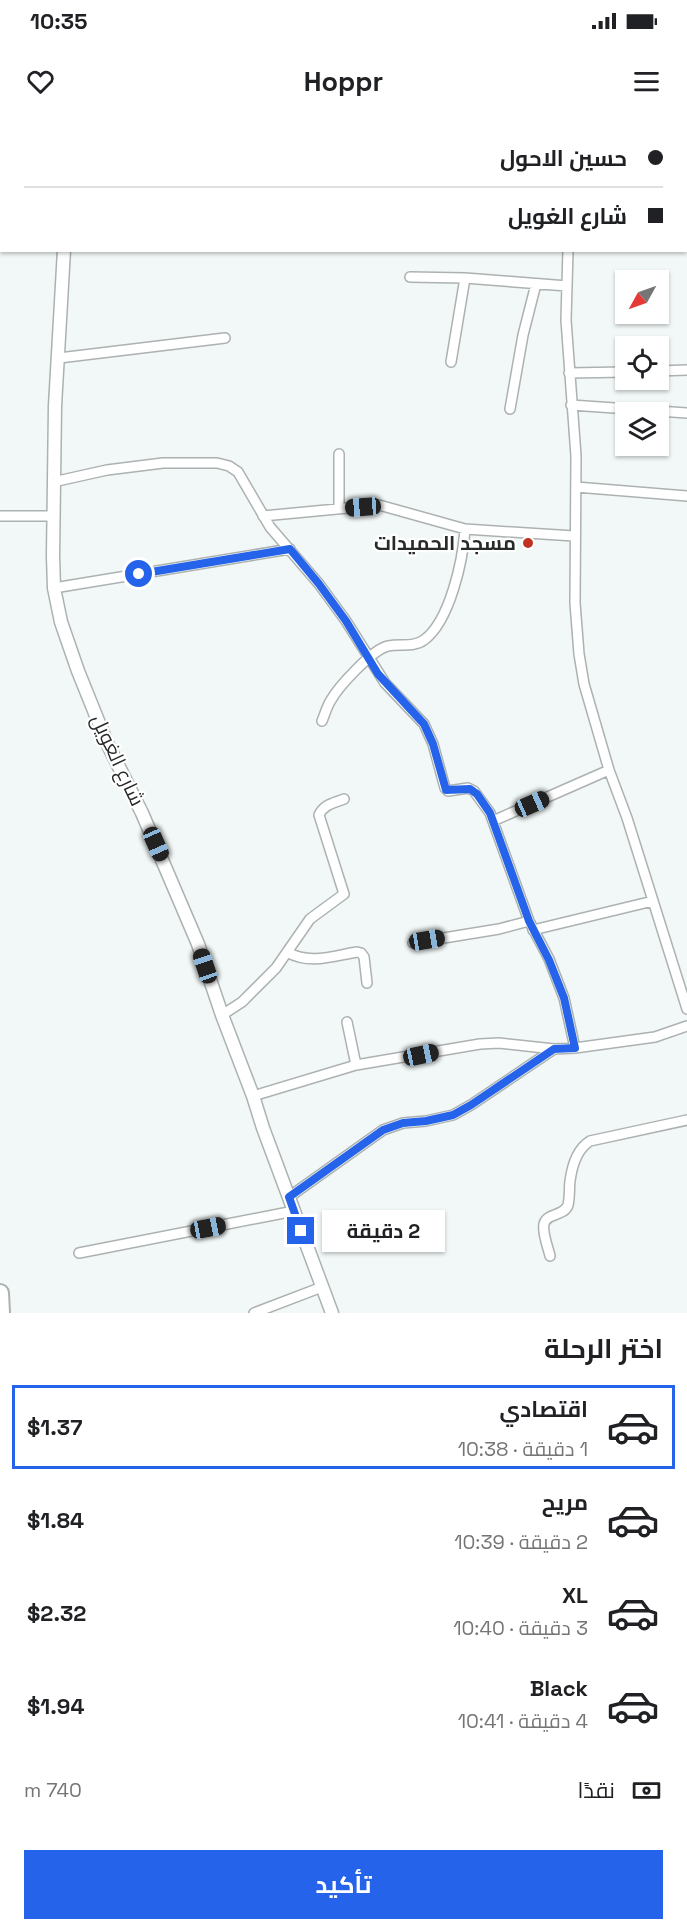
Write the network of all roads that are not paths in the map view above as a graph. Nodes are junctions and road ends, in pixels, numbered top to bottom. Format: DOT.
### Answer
graph roads {
  1 [pos="64,252"];
  2 [pos="568,252"];
  3 [pos="572,252"];
  4 [pos="568,265"];
  5 [pos="410,277"];
  6 [pos="465,278"];
  7 [pos="536,284"];
  8 [pos="567,286"];
  9 [pos="225,338"];
  10 [pos="59,358"];
  11 [pos="451,362"];
  12 [pos="687,370"];
  13 [pos="669,371"];
  14 [pos="615,372"];
  15 [pos="569,373"];
  16 [pos="571,405"];
  17 [pos="510,409"];
  18 [pos="687,413"];
  19 [pos="339,454"];
  20 [pos="53,482"];
  21 [pos="576,487"];
  22 [pos="687,496"];
  23 [pos="339,508"];
  24 [pos="0,516"];
  25 [pos="54,516"];
  26 [pos="263,516"];
  27 [pos="465,529"];
  28 [pos="574,536"];
  29 [pos="290,549"];
  30 [pos="54,588"];
  31 [pos="368,659"];
  32 [pos="322,721"];
  33 [pos="609,770"];
  34 [pos="344,799"];
  35 [pos="493,821"];
  36 [pos="653,901"];
  37 [pos="531,925"];
  38 [pos="413,943"];
  39 [pos="287,952"];
  40 [pos="368,983"];
  41 [pos="687,1009"];
  42 [pos="222,1015"];
  43 [pos="347,1022"];
  44 [pos="687,1026"];
  45 [pos="575,1048"];
  46 [pos="554,1049"];
  47 [pos="356,1065"];
  48 [pos="254,1096"];
  49 [pos="687,1120"];
  50 [pos="289,1197"];
  51 [pos="294,1211"];
  52 [pos="79,1253"];
  53 [pos="550,1256"];
  54 [pos="322,1287"];
  55 [pos="0,1293"];
  56 [pos="1,1313"];
  57 [pos="255,1313"];
  58 [pos="332,1313"];
  1 -- 10 [label="street, شارع الغويل"];
  2 -- 4 [label="street"];
  3 -- 4 [label="street"];
  4 -- 8 [label="street"];
  5 -- 6 [label="street"];
  6 -- 7 [label="street"];
  6 -- 11 [label="street"];
  7 -- 8 [label="street"];
  7 -- 17 [label="street"];
  8 -- 15 [label="street"];
  9 -- 10 [label="street"];
  10 -- 20 [label="street, شارع الغويل"];
  12 -- 13 [label="street"];
  14 -- 15 [label="street"];
  15 -- 16 [label="street"];
  16 -- 18 [label="street"];
  16 -- 21 [label="street"];
  19 -- 23 [label="street"];
  20 -- 25 [label="street, شارع الغويل"];
  20 -- 26 [label="street"];
  21 -- 22 [label="street"];
  21 -- 28 [label="street"];
  23 -- 26 [label="street"];
  23 -- 27 [label="street"];
  24 -- 25 [label="street"];
  25 -- 30 [label="street, شارع الغويل"];
  26 -- 29 [label="street"];
  27 -- 28 [label="street"];
  27 -- 31 [label="street"];
  28 -- 33 [label="street"];
  29 -- 30 [label="street"];
  29 -- 31 [label="street"];
  30 -- 42 [label="street, شارع الغويل"];
  31 -- 32 [label="street"];
  31 -- 35 [label="street"];
  33 -- 35 [label="street"];
  33 -- 36 [label="street"];
  34 -- 39 [label="street"];
  35 -- 37 [label="street"];
  36 -- 37 [label="street"];
  36 -- 41 [label="street"];
  37 -- 38 [label="street"];
  37 -- 45 [label="street"];
  39 -- 40 [label="street"];
  39 -- 42 [label="street"];
  42 -- 48 [label="street, شارع الغويل"];
  43 -- 47 [label="street"];
  44 -- 45 [label="street"];
  45 -- 46 [label="street"];
  46 -- 47 [label="street"];
  46 -- 50 [label="street"];
  47 -- 48 [label="street"];
  48 -- 50 [label="street, شارع الغويل"];
  49 -- 53 [label="street"];
  50 -- 51 [label="street, شارع الغويل"];
  51 -- 52 [label="street"];
  51 -- 54 [label="street, شارع الغويل"];
  54 -- 57 [label="street"];
  54 -- 58 [label="street, شارع الغويل"];
  55 -- 56 [label="highway"];
}
